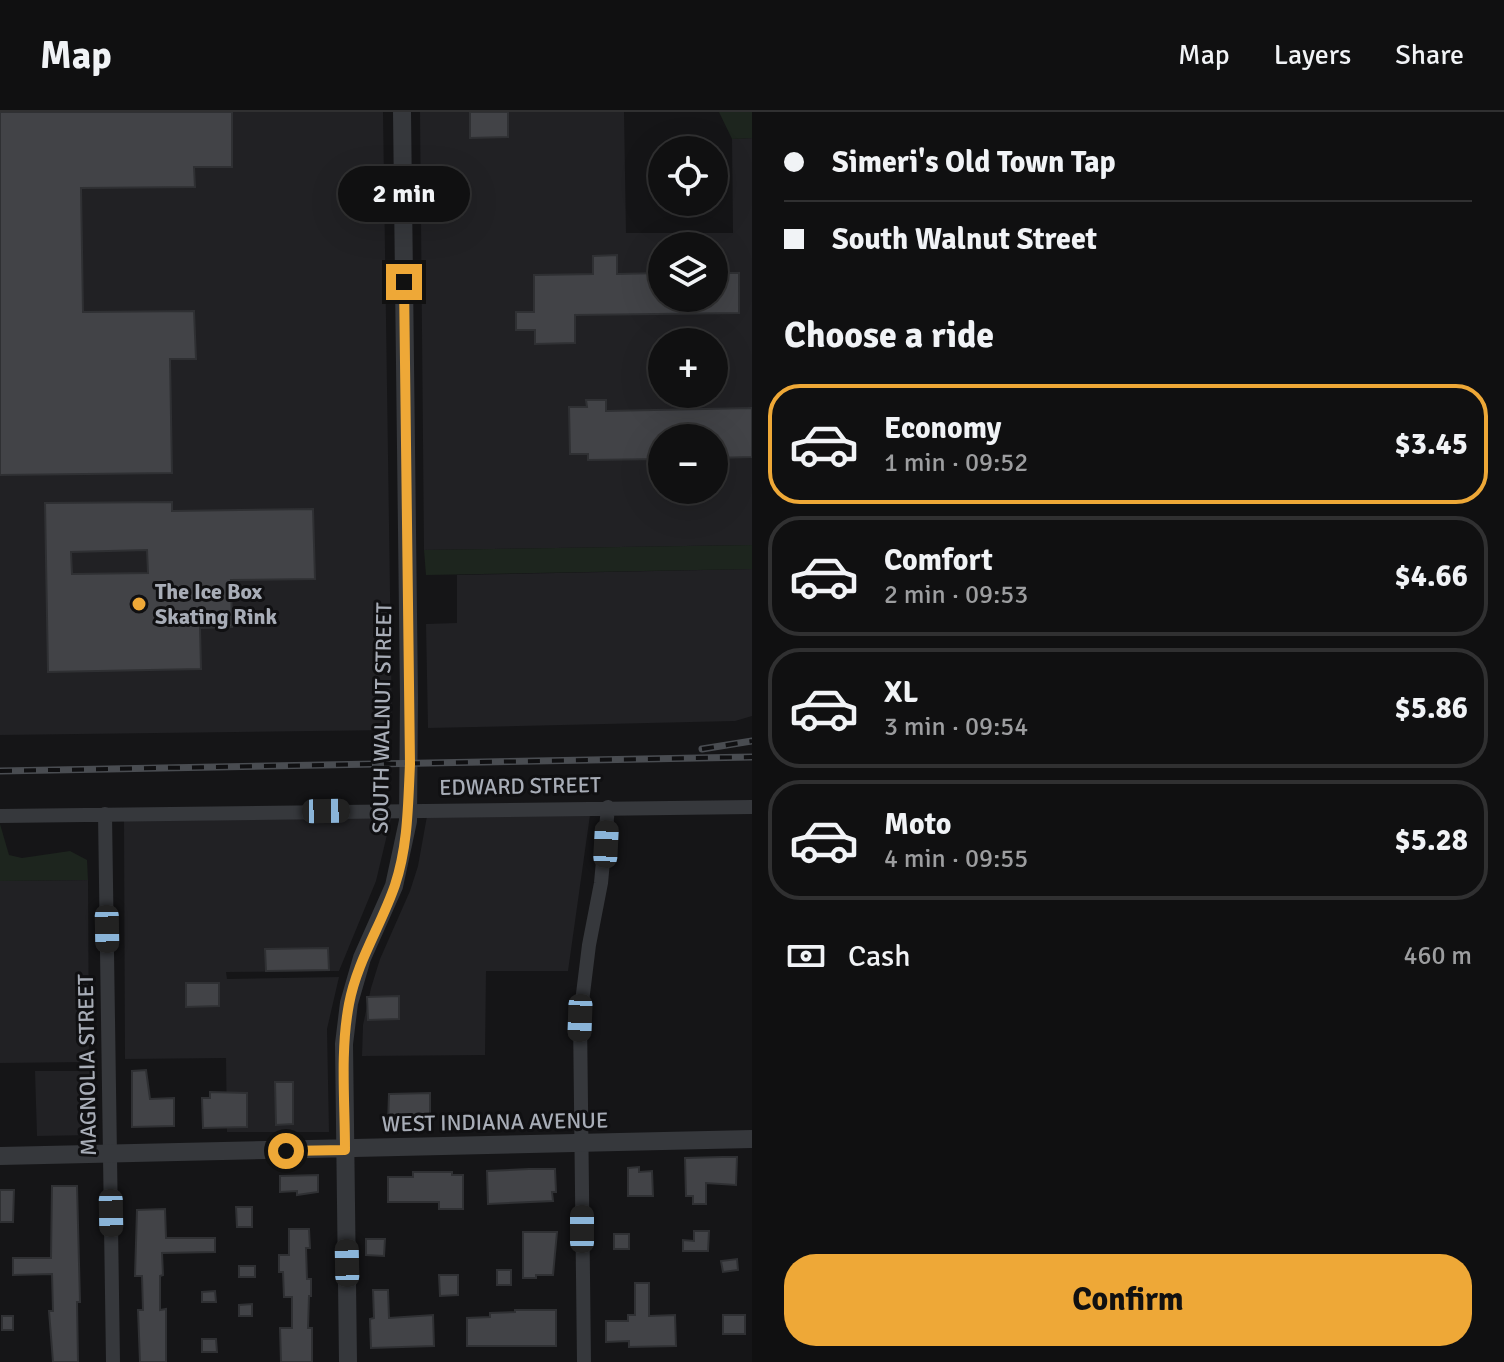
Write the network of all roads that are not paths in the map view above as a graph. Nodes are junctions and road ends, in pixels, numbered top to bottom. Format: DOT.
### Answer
graph roads {
  1 [pos="402,112"];
  2 [pos="608,807"];
  3 [pos="752,807"];
  4 [pos="408,809"];
  5 [pos="105,814"];
  6 [pos="0,816"];
  7 [pos="752,1139"];
  8 [pos="582,1145"];
  9 [pos="345,1150"];
  10 [pos="110,1154"];
  11 [pos="0,1156"];
  12 [pos="113,1362"];
  13 [pos="348,1362"];
  14 [pos="584,1362"];
  1 -- 4 [label="street, SOUTH WALNUT STREET"];
  2 -- 3 [label="street, EDWARD STREET"];
  2 -- 4 [label="street, EDWARD STREET"];
  2 -- 8 [label="street"];
  4 -- 5 [label="street, EDWARD STREET"];
  4 -- 9 [label="street, SOUTH WALNUT STREET"];
  5 -- 6 [label="street, EDWARD STREET"];
  5 -- 10 [label="street, MAGNOLIA STREET"];
  7 -- 8 [label="street, WEST INDIANA AVENUE"];
  8 -- 9 [label="street, WEST INDIANA AVENUE"];
  8 -- 14 [label="street"];
  9 -- 10 [label="street, WEST INDIANA AVENUE"];
  9 -- 13 [label="street, SOUTH WALNUT STREET"];
  10 -- 11 [label="street, WEST INDIANA AVENUE"];
  10 -- 12 [label="street, MAGNOLIA STREET"];
}
